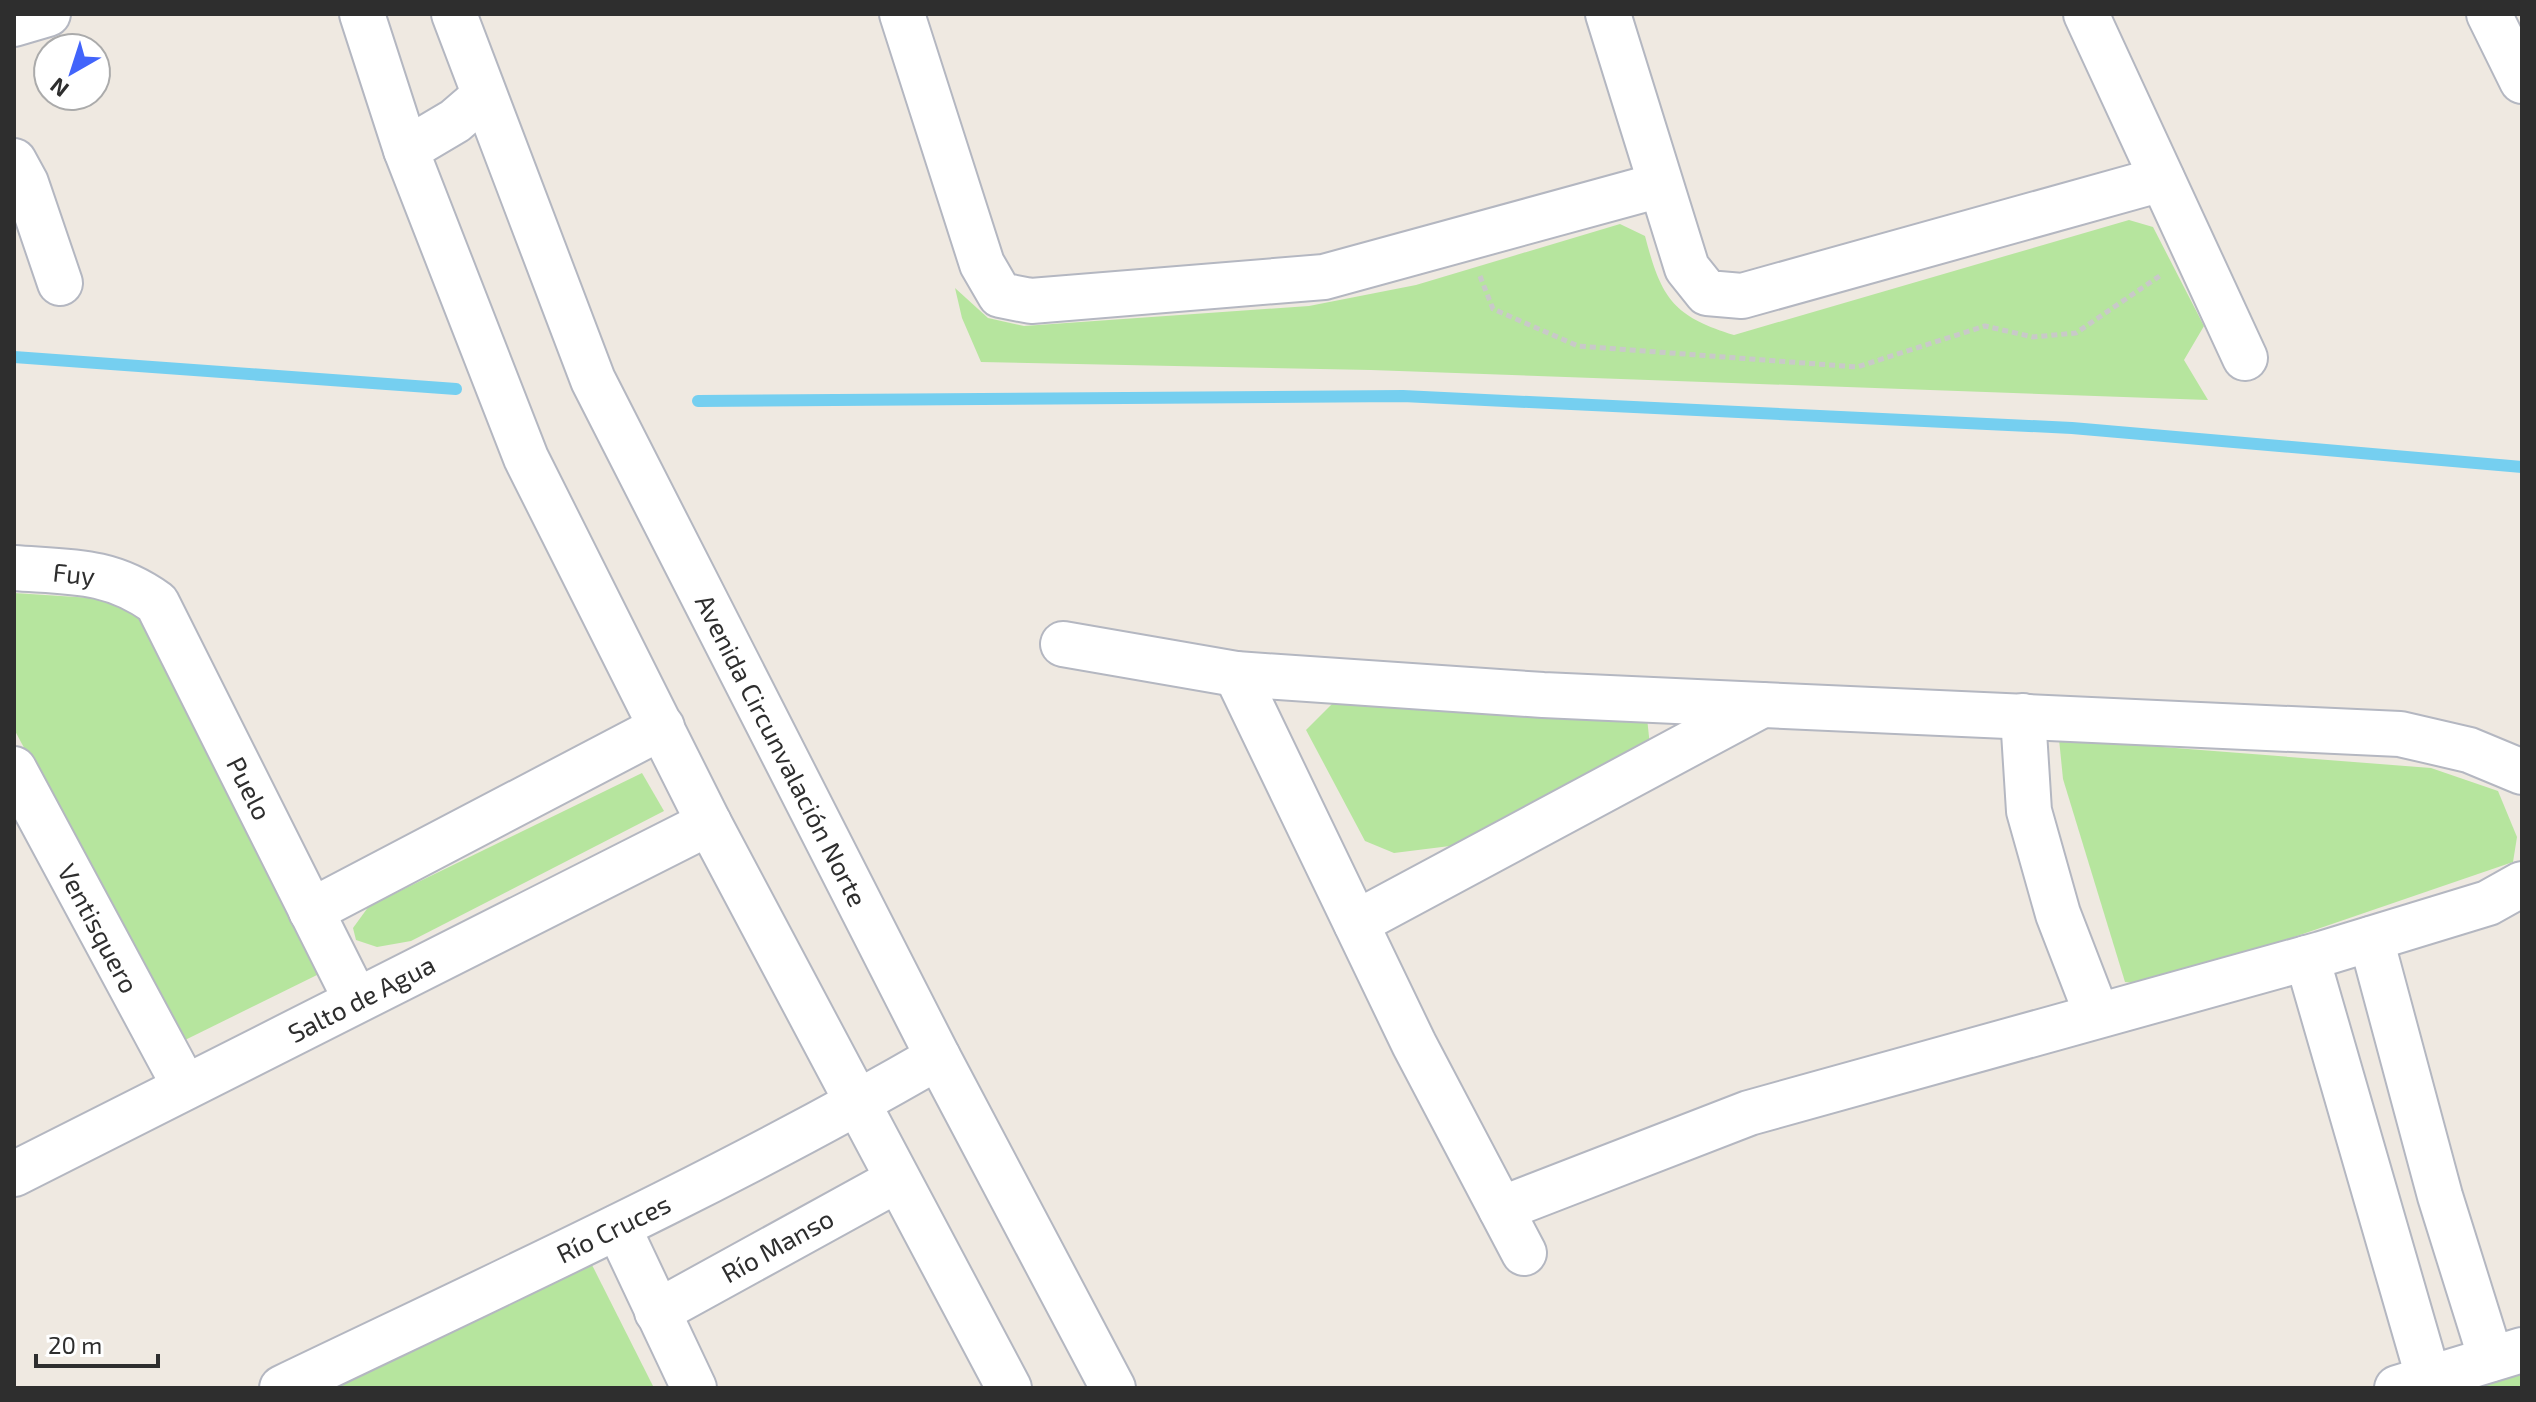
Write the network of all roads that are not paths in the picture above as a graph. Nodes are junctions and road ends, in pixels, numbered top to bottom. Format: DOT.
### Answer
graph roads {
  1 [pos="48,14"];
  2 [pos="362,14"];
  3 [pos="454,14"];
  4 [pos="902,14"];
  5 [pos="1608,14"];
  6 [pos="2086,14"];
  7 [pos="2489,14"];
  8 [pos="14,24"];
  9 [pos="2522,81"];
  10 [pos="484,96"];
  11 [pos="406,150"];
  12 [pos="14,161"];
  13 [pos="2162,179"];
  14 [pos="1660,185"];
  15 [pos="60,283"];
  16 [pos="2245,358"];
  17 [pos="14,568"];
  18 [pos="133,585"];
  19 [pos="1063,644"];
  20 [pos="1236,674"];
  21 [pos="1762,705"];
  22 [pos="2023,716"];
  23 [pos="662,727"];
  24 [pos="14,769"];
  25 [pos="2522,772"];
  26 [pos="709,823"];
  27 [pos="2522,884"];
  28 [pos="311,911"];
  29 [pos="1356,923"];
  30 [pos="2371,939"];
  31 [pos="2307,958"];
  32 [pos="356,1000"];
  33 [pos="2097,1015"];
  34 [pos="938,1057"];
  35 [pos="185,1087"];
  36 [pos="856,1105"];
  37 [pos="14,1174"];
  38 [pos="897,1180"];
  39 [pos="1501,1209"];
  40 [pos="618,1227"];
  41 [pos="1524,1253"];
  42 [pos="657,1312"];
  43 [pos="2506,1354"];
  44 [pos="2413,1384"];
  45 [pos="282,1388"];
  46 [pos="694,1388"];
  47 [pos="1009,1388"];
  48 [pos="1113,1388"];
  1 -- 8 [label="street"];
  2 -- 11 [label="street"];
  3 -- 10 [label="street, Avenida Circunvalación Norte"];
  4 -- 14 [label="street"];
  5 -- 14 [label="street"];
  6 -- 13 [label="street"];
  7 -- 9 [label="street"];
  10 -- 11 [label="street"];
  10 -- 34 [label="street, Avenida Circunvalación Norte"];
  11 -- 23 [label="street"];
  12 -- 15 [label="street"];
  13 -- 14 [label="street"];
  13 -- 16 [label="street"];
  17 -- 18 [label="street, Fuy"];
  18 -- 28 [label="street, Puelo"];
  19 -- 20 [label="street"];
  20 -- 21 [label="street"];
  20 -- 29 [label="street"];
  21 -- 22 [label="street"];
  21 -- 29 [label="street"];
  22 -- 25 [label="street"];
  22 -- 33 [label="street"];
  23 -- 26 [label="street"];
  23 -- 28 [label="street"];
  24 -- 35 [label="street, Ventisquero"];
  26 -- 32 [label="street, Salto de Agua"];
  26 -- 36 [label="street"];
  27 -- 30 [label="street"];
  28 -- 32 [label="street, Puelo"];
  29 -- 39 [label="street"];
  30 -- 31 [label="street"];
  30 -- 43 [label="street"];
  31 -- 33 [label="street"];
  31 -- 44 [label="street"];
  32 -- 35 [label="street, Salto de Agua"];
  33 -- 39 [label="street"];
  34 -- 36 [label="street, Río Cruces"];
  34 -- 48 [label="street, Avenida Circunvalación Norte"];
  35 -- 37 [label="street, Salto de Agua"];
  36 -- 38 [label="street"];
  36 -- 40 [label="street, Río Cruces"];
  38 -- 42 [label="street, Río Manso"];
  38 -- 47 [label="street"];
  39 -- 41 [label="street"];
  40 -- 42 [label="street"];
  40 -- 45 [label="street, Río Cruces"];
  42 -- 46 [label="street"];
  43 -- 44 [label="street"];
}
